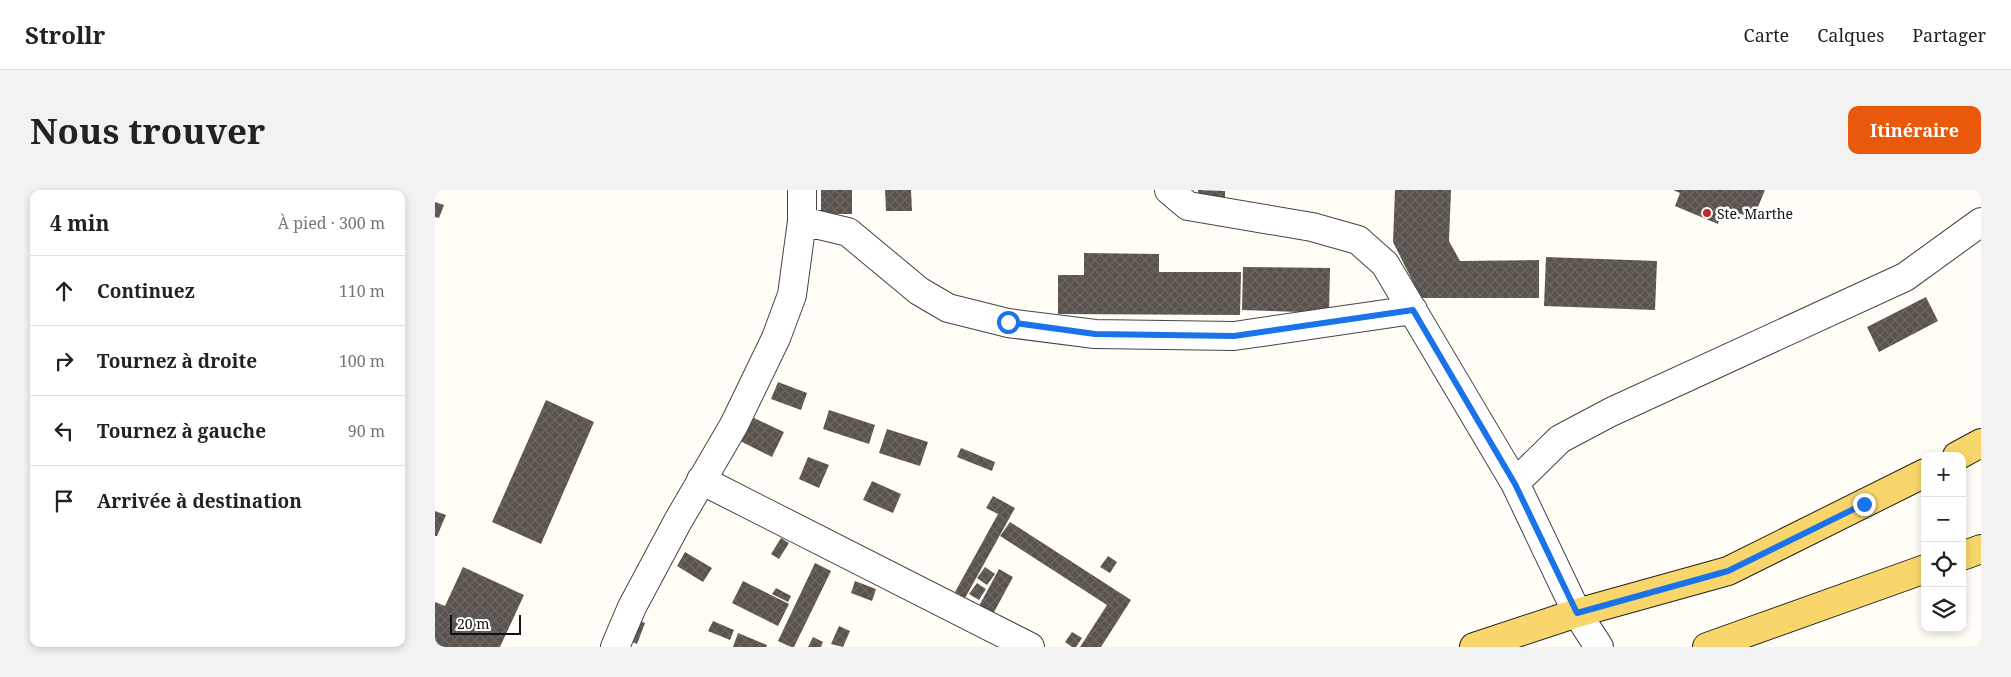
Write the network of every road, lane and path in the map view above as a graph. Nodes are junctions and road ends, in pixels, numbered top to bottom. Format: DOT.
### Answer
graph roads {
  1 [pos="803,190"];
  2 [pos="1169,190"];
  3 [pos="802,221"];
  4 [pos="1981,222"];
  5 [pos="1413,310"];
  6 [pos="1981,443"];
  7 [pos="1964,452"];
  8 [pos="1921,475"];
  9 [pos="701,480"];
  10 [pos="1515,484"];
  11 [pos="1981,549"];
  12 [pos="1966,555"];
  13 [pos="1921,570"];
  14 [pos="1577,613"];
  15 [pos="615,647"];
  16 [pos="1030,647"];
  17 [pos="1474,647"];
  18 [pos="1599,647"];
  19 [pos="1707,647"];
  1 -- 3 [label="street"];
  2 -- 5 [label="street"];
  3 -- 5 [label="street"];
  3 -- 9 [label="street"];
  4 -- 10 [label="street"];
  5 -- 10 [label="street"];
  6 -- 7 [label="main road"];
  8 -- 14 [label="main road"];
  9 -- 15 [label="street"];
  9 -- 16 [label="street"];
  10 -- 14 [label="street"];
  11 -- 12 [label="main road"];
  13 -- 19 [label="main road"];
  14 -- 17 [label="main road"];
  14 -- 18 [label="street"];
}
